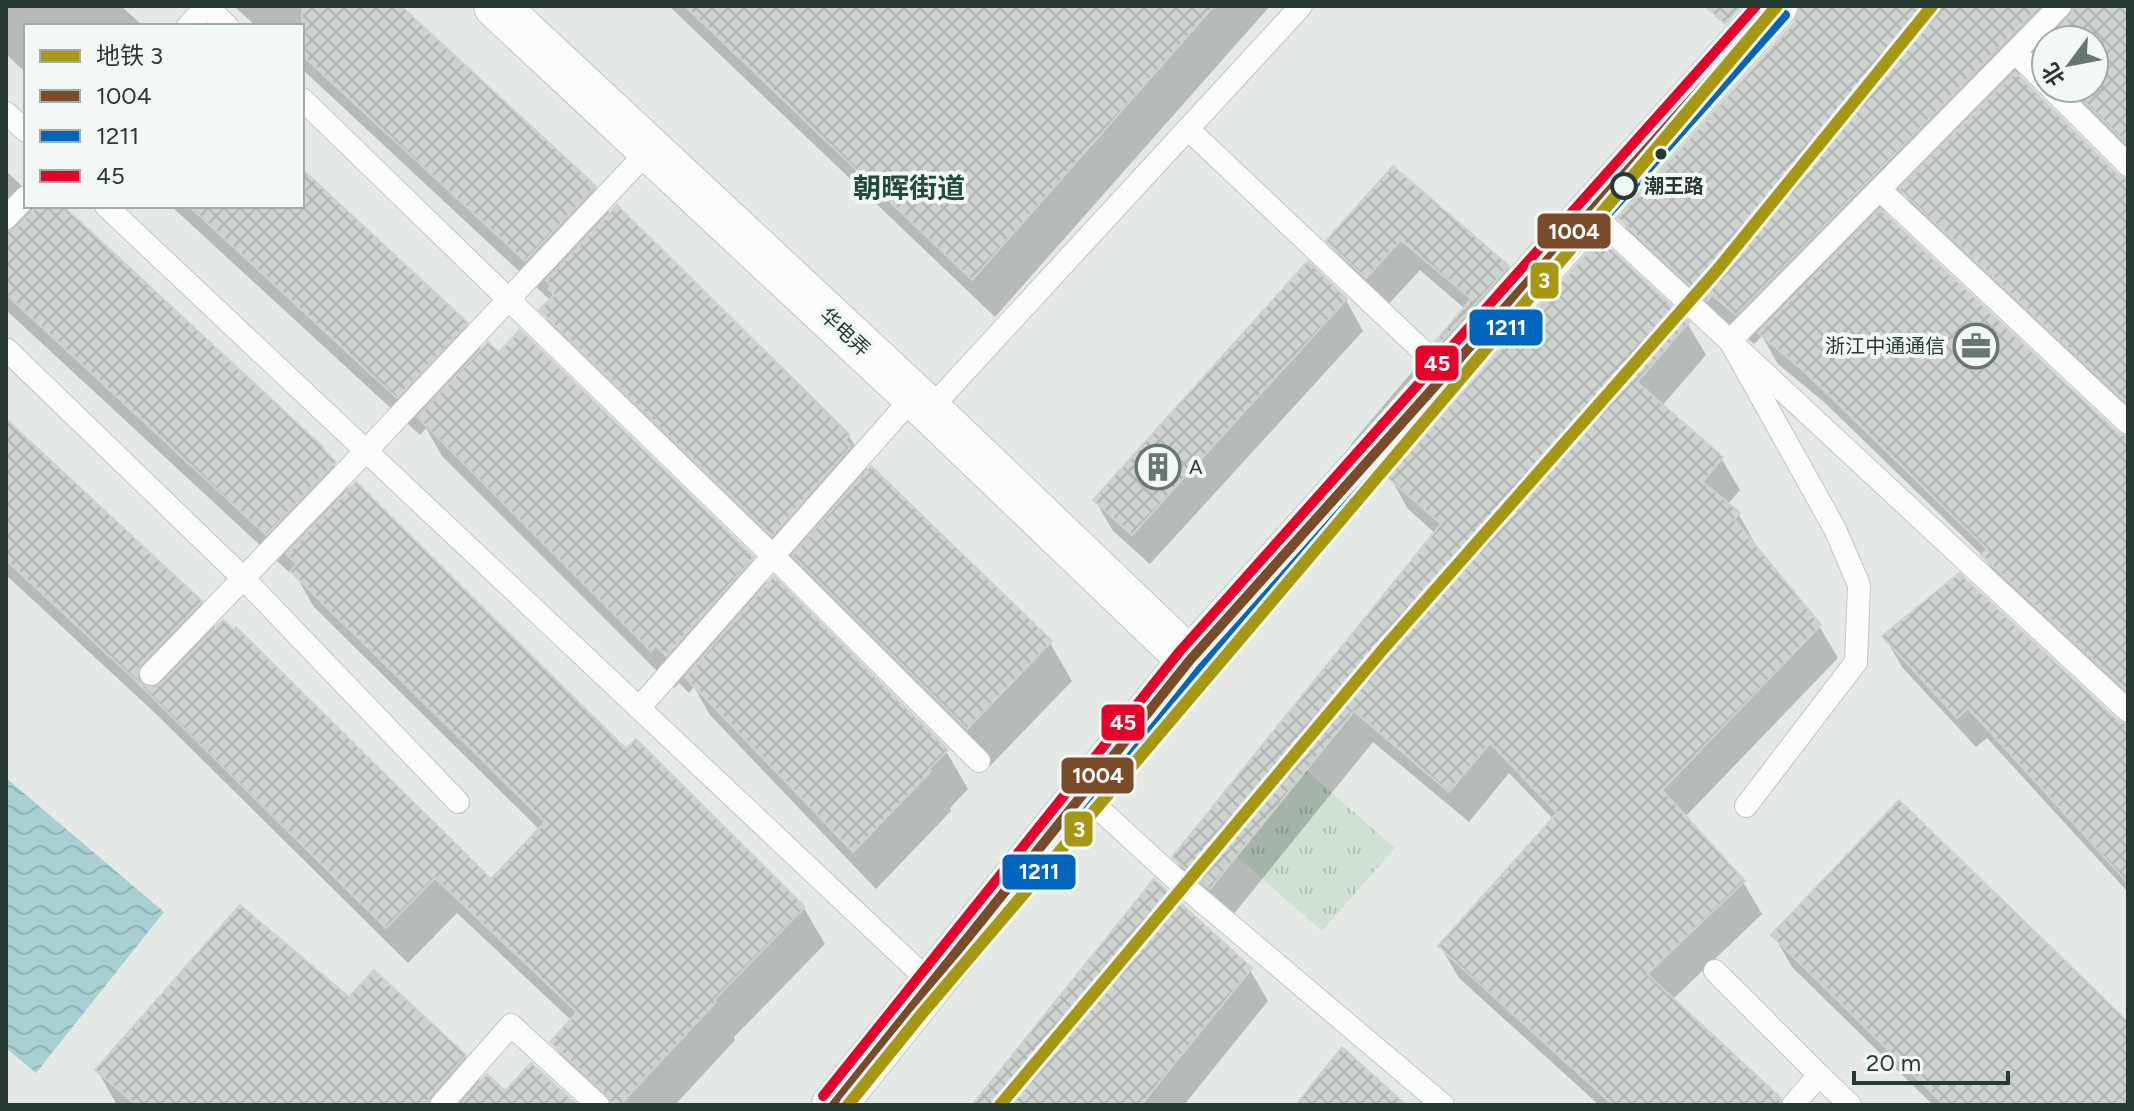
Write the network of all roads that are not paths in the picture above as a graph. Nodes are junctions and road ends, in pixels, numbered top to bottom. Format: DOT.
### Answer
graph roads {
  1 [pos="206,6"];
  2 [pos="496,6"];
  3 [pos="1301,6"];
  4 [pos="1775,6"];
  5 [pos="2060,6"];
  6 [pos="190,24"];
  7 [pos="225,24"];
  8 [pos="2015,52"];
  9 [pos="2030,67"];
  10 [pos="304,101"];
  11 [pos="2067,104"];
  12 [pos="6,113"];
  13 [pos="24,129"];
  14 [pos="1188,129"];
  15 [pos="650,149"];
  16 [pos="2128,165"];
  17 [pos="1880,190"];
  18 [pos="24,199"];
  19 [pos="108,208"];
  20 [pos="1591,212"];
  21 [pos="6,218"];
  22 [pos="509,299"];
  23 [pos="1730,341"];
  24 [pos="6,349"];
  25 [pos="1446,373"];
  26 [pos="921,403"];
  27 [pos="2128,423"];
  28 [pos="366,451"];
  29 [pos="773,556"];
  30 [pos="243,578"];
  31 [pos="1190,660"];
  32 [pos="151,674"];
  33 [pos="639,708"];
  34 [pos="2128,711"];
  35 [pos="979,761"];
  36 [pos="1083,794"];
  37 [pos="458,802"];
  38 [pos="1746,806"];
  39 [pos="1715,971"];
  40 [pos="931,983"];
  41 [pos="1819,1075"];
  42 [pos="441,1105"];
  43 [pos="598,1105"];
  44 [pos="834,1105"];
  45 [pos="1443,1105"];
  46 [pos="1793,1105"];
  47 [pos="1850,1105"];
  1 -- 6 [label="lane"];
  1 -- 7 [label="lane"];
  2 -- 15 [label="street, 华电弄"];
  3 -- 14 [label="lane"];
  4 -- 20 [label="street"];
  5 -- 8 [label="lane"];
  8 -- 9 [label="lane"];
  8 -- 17 [label="lane"];
  10 -- 22 [label="lane"];
  11 -- 16 [label="lane"];
  12 -- 13 [label="lane"];
  14 -- 25 [label="lane"];
  14 -- 26 [label="lane"];
  15 -- 22 [label="lane"];
  15 -- 26 [label="street, 华电弄"];
  17 -- 23 [label="lane"];
  17 -- 27 [label="lane"];
  18 -- 21 [label="lane"];
  19 -- 28 [label="lane"];
  20 -- 23 [label="lane"];
  20 -- 25 [label="street"];
  22 -- 28 [label="lane"];
  22 -- 29 [label="lane"];
  23 -- 34 [label="lane"];
  23 -- 38 [label="lane"];
  24 -- 30 [label="lane"];
  25 -- 31 [label="street"];
  26 -- 29 [label="lane"];
  26 -- 31 [label="street, 华电弄"];
  28 -- 30 [label="lane"];
  28 -- 33 [label="lane"];
  29 -- 33 [label="lane"];
  29 -- 35 [label="lane"];
  30 -- 32 [label="lane"];
  30 -- 37 [label="lane"];
  31 -- 36 [label="street"];
  33 -- 40 [label="lane"];
  36 -- 40 [label="street"];
  36 -- 45 [label="lane"];
  39 -- 41 [label="lane"];
  40 -- 44 [label="street"];
  41 -- 46 [label="lane"];
  41 -- 47 [label="lane"];
  42 -- 43 [label="lane"];
}
